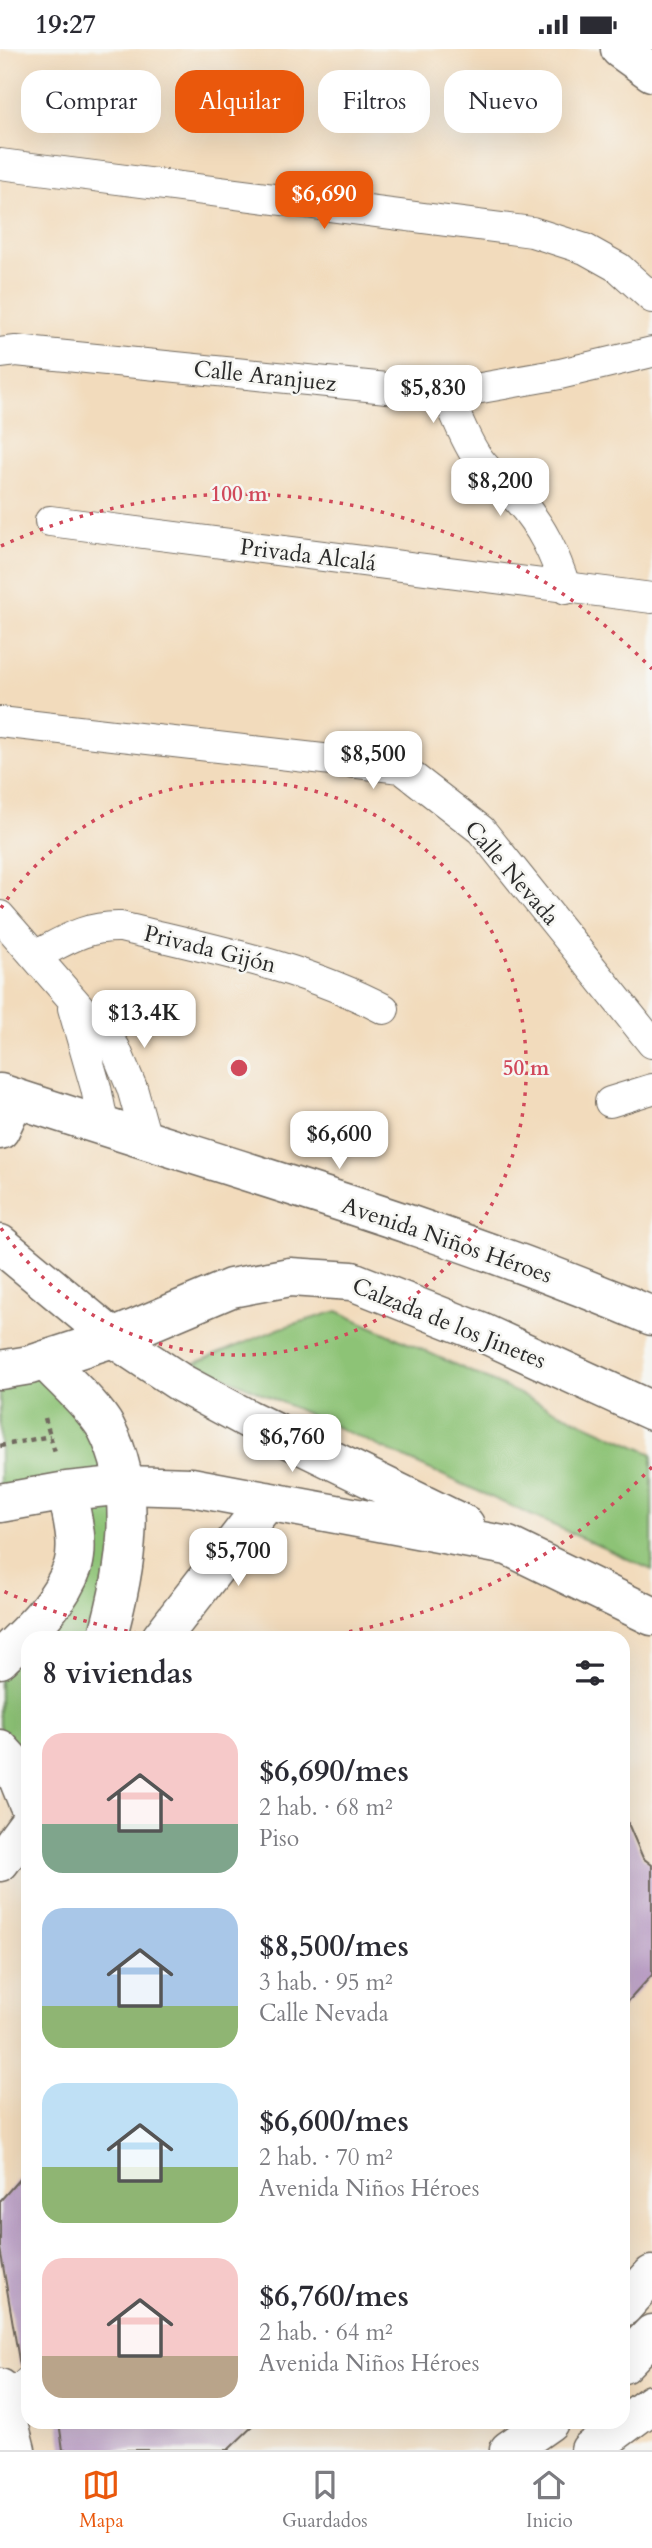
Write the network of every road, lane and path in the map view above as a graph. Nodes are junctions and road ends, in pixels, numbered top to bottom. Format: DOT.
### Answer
graph roads {
  1 [pos="620,49"];
  2 [pos="652,72"];
  3 [pos="0,165"];
  4 [pos="652,298"];
  5 [pos="652,352"];
  6 [pos="0,353"];
  7 [pos="447,394"];
  8 [pos="50,521"];
  9 [pos="566,589"];
  10 [pos="652,598"];
  11 [pos="0,722"];
  12 [pos="0,916"];
  13 [pos="35,956"];
  14 [pos="70,998"];
  15 [pos="384,1009"];
  16 [pos="652,1042"];
  17 [pos="652,1089"];
  18 [pos="610,1102"];
  19 [pos="5,1107"];
  20 [pos="104,1128"];
  21 [pos="147,1142"];
  22 [pos="0,1244"];
  23 [pos="647,1312"];
  24 [pos="113,1338"];
  25 [pos="44,1360"];
  26 [pos="0,1370"];
  27 [pos="652,1411"];
  28 [pos="50,1436"];
  29 [pos="0,1446"];
  30 [pos="125,1485"];
  31 [pos="67,1490"];
  32 [pos="267,1501"];
  33 [pos="0,1503"];
  34 [pos="508,1546"];
  35 [pos="652,1616"];
  36 [pos="30,1631"];
  37 [pos="109,1631"];
  38 [pos="166,1631"];
  39 [pos="21,1639"];
  40 [pos="0,1659"];
  41 [pos="0,1749"];
  42 [pos="21,1786"];
  43 [pos="21,1834"];
  44 [pos="0,1862"];
  45 [pos="652,2275"];
  46 [pos="630,2299"];
  47 [pos="652,2334"];
  48 [pos="630,2357"];
  49 [pos="11,2392"];
  50 [pos="652,2404"];
  51 [pos="630,2420"];
  52 [pos="510,2429"];
  53 [pos="539,2429"];
  54 [pos="618,2429"];
  55 [pos="16,2450"];
  56 [pos="491,2450"];
  57 [pos="509,2450"];
  58 [pos="590,2450"];
  1 -- 2 [label="main road"];
  3 -- 4 [label="street"];
  5 -- 7 [label="street, Calle Aranjuez"];
  6 -- 7 [label="street, Calle Aranjuez"];
  7 -- 9 [label="street"];
  8 -- 9 [label="street, Privada Alcalá"];
  9 -- 10 [label="street, Privada Alcalá"];
  11 -- 16 [label="street, Calle Nevada"];
  12 -- 13 [label="street"];
  13 -- 14 [label="street"];
  13 -- 15 [label="street, Privada Gijón"];
  14 -- 20 [label="street"];
  14 -- 21 [label="street"];
  17 -- 18 [label="street"];
  19 -- 20 [label="main road, Avenida Niños Héroes"];
  20 -- 21 [label="main road, Avenida Niños Héroes"];
  21 -- 23 [label="main road, Avenida Niños Héroes"];
  22 -- 24 [label="main road"];
  24 -- 25 [label="main road, Calzada de los Jinetes"];
  24 -- 27 [label="main road, Calzada de los Jinetes"];
  24 -- 34 [label="main road"];
  25 -- 26 [label="main road, Calzada de los Jinetes"];
  25 -- 30 [label="main road"];
  28 -- 29 [label="path"];
  30 -- 31 [label="main road"];
  30 -- 32 [label="main road"];
  30 -- 37 [label="main road"];
  31 -- 33 [label="main road"];
  31 -- 36 [label="main road"];
  32 -- 34 [label="main road"];
  32 -- 38 [label="main road"];
  34 -- 35 [label="main road"];
  39 -- 40 [label="main road"];
  41 -- 42 [label="main road"];
  43 -- 44 [label="main road"];
  45 -- 46 [label="main road"];
  47 -- 48 [label="main road"];
  49 -- 55 [label="main road"];
  50 -- 51 [label="main road"];
  52 -- 56 [label="main road"];
  53 -- 57 [label="main road"];
  54 -- 58 [label="main road"];
}
